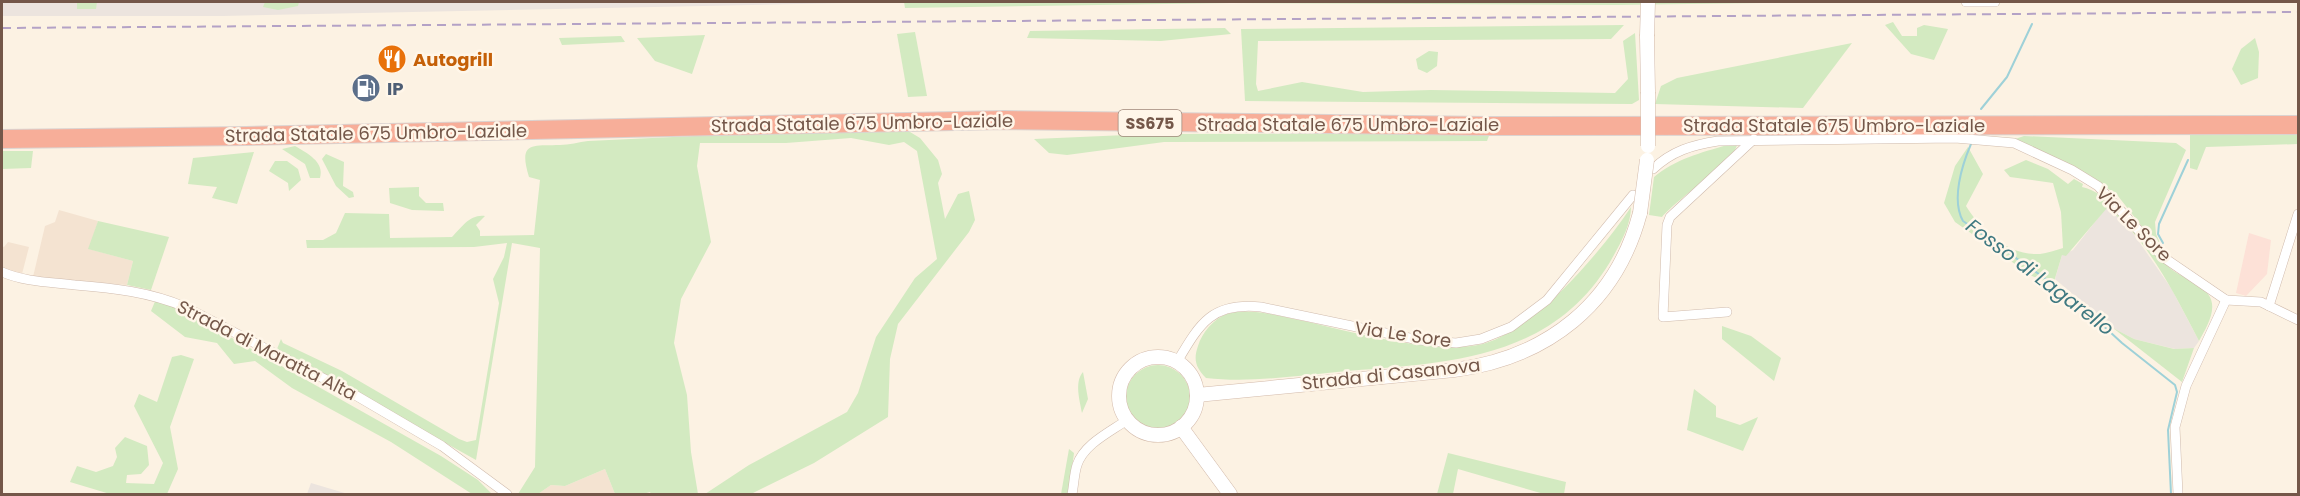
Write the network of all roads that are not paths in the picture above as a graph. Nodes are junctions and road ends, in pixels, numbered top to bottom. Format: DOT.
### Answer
graph roads {
  1 [pos="1648,2"];
  2 [pos="1966,2"];
  3 [pos="1995,2"];
  4 [pos="2298,113"];
  5 [pos="2298,125"];
  6 [pos="2,128"];
  7 [pos="2,139"];
  8 [pos="1754,139"];
  9 [pos="1650,165"];
  10 [pos="1633,195"];
  11 [pos="2298,214"];
  12 [pos="2,272"];
  13 [pos="2226,300"];
  14 [pos="2269,306"];
  15 [pos="1727,312"];
  16 [pos="2298,320"];
  17 [pos="1177,362"];
  18 [pos="1197,395"];
  19 [pos="1127,420"];
  20 [pos="1181,427"];
  21 [pos="507,495"];
  22 [pos="1072,495"];
  23 [pos="1230,495"];
  24 [pos="2178,495"];
  1 -- 9 [label="street, Strada di Casanova, bridge"];
  2 -- 3 [label="street"];
  4 -- 6 [label="highway, Strada Statale 675 Umbro-Laziale / SS675"];
  5 -- 7 [label="highway, Strada Statale 675 Umbro-Laziale / SS675"];
  8 -- 9 [label="street, Via Le Sore"];
  8 -- 13 [label="street, Via Le Sore"];
  8 -- 15 [label="street"];
  9 -- 18 [label="street, Strada di Casanova, bridge"];
  10 -- 17 [label="street, Via Le Sore"];
  11 -- 14 [label="street"];
  12 -- 21 [label="street, Strada di Maratta Alta"];
  13 -- 14 [label="street"];
  13 -- 24 [label="street"];
  14 -- 16 [label="street"];
  17 -- 18 [label="street"];
  17 -- 19 [label="street"];
  18 -- 20 [label="street"];
  19 -- 20 [label="street"];
  19 -- 22 [label="street"];
  20 -- 23 [label="street"];
}
